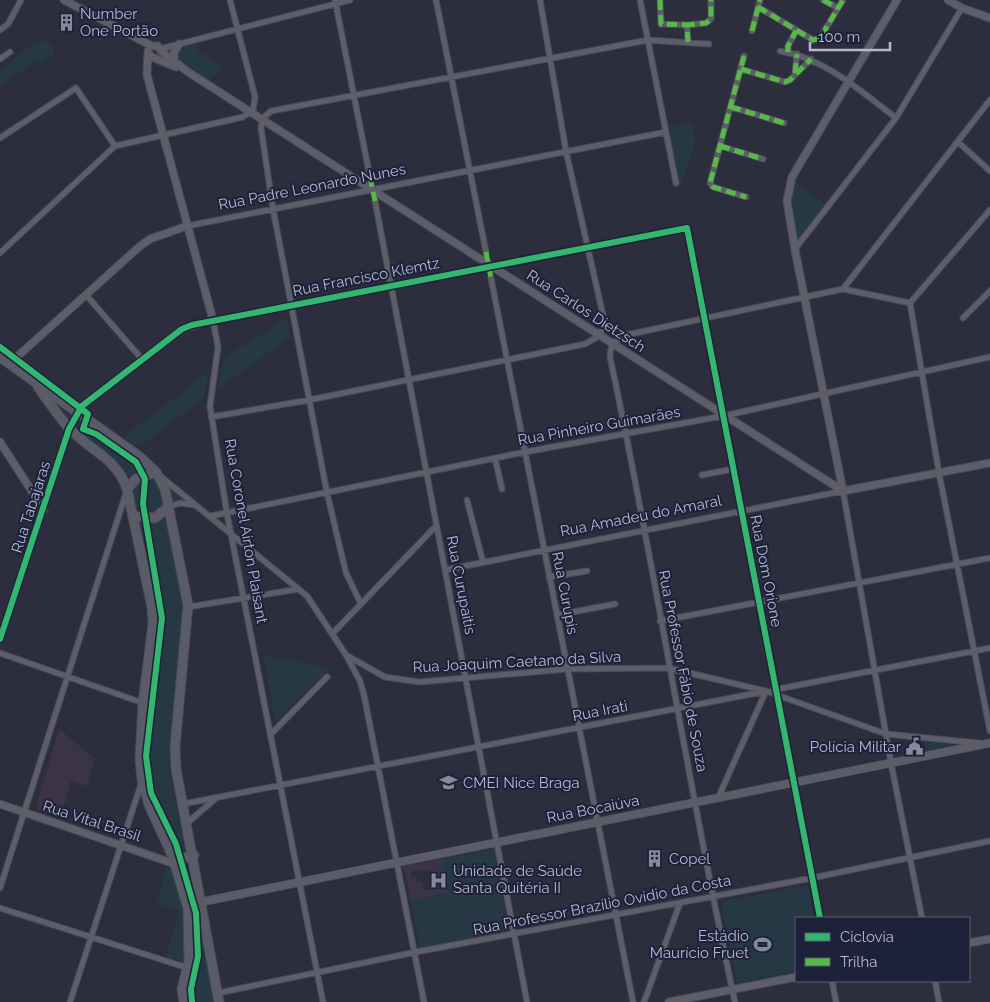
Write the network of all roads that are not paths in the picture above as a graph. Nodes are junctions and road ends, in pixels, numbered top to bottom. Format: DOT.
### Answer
graph roads {
  1 [pos="21,0"];
  2 [pos="64,0"];
  3 [pos="230,0"];
  4 [pos="350,0"];
  5 [pos="436,0"];
  6 [pos="540,0"];
  7 [pos="640,0"];
  8 [pos="660,0"];
  9 [pos="711,0"];
  10 [pos="760,0"];
  11 [pos="823,0"];
  12 [pos="843,0"];
  13 [pos="897,0"];
  14 [pos="948,0"];
  15 [pos="335,1"];
  16 [pos="758,7"];
  17 [pos="838,8"];
  18 [pos="962,8"];
  19 [pos="990,18"];
  20 [pos="687,25"];
  21 [pos="238,28"];
  22 [pos="0,30"];
  23 [pos="752,31"];
  24 [pos="796,31"];
  25 [pos="648,40"];
  26 [pos="688,42"];
  27 [pos="179,44"];
  28 [pos="709,44"];
  29 [pos="149,50"];
  30 [pos="160,50"];
  31 [pos="780,50"];
  32 [pos="10,52"];
  33 [pos="788,52"];
  34 [pos="796,54"];
  35 [pos="744,56"];
  36 [pos="156,58"];
  37 [pos="550,58"];
  38 [pos="0,59"];
  39 [pos="811,59"];
  40 [pos="174,61"];
  41 [pos="147,69"];
  42 [pos="741,69"];
  43 [pos="188,72"];
  44 [pos="795,73"];
  45 [pos="452,77"];
  46 [pos="848,82"];
  47 [pos="354,95"];
  48 [pos="990,100"];
  49 [pos="731,107"];
  50 [pos="251,112"];
  51 [pos="896,118"];
  52 [pos="262,120"];
  53 [pos="784,123"];
  54 [pos="666,132"];
  55 [pos="163,135"];
  56 [pos="0,138"];
  57 [pos="958,142"];
  58 [pos="115,146"];
  59 [pos="720,146"];
  60 [pos="566,150"];
  61 [pos="763,159"];
  62 [pos="469,170"];
  63 [pos="990,171"];
  64 [pos="370,177"];
  65 [pos="676,183"];
  66 [pos="373,191"];
  67 [pos="746,197"];
  68 [pos="375,201"];
  69 [pos="273,209"];
  70 [pos="990,210"];
  71 [pos="188,226"];
  72 [pos="687,228"];
  73 [pos="587,246"];
  74 [pos="794,250"];
  75 [pos="486,252"];
  76 [pos="0,253"];
  77 [pos="489,266"];
  78 [pos="491,278"];
  79 [pos="390,285"];
  80 [pos="843,289"];
  81 [pos="990,291"];
  82 [pos="87,296"];
  83 [pos="804,298"];
  84 [pos="910,303"];
  85 [pos="290,304"];
  86 [pos="963,318"];
  87 [pos="704,319"];
  88 [pos="213,320"];
  89 [pos="599,336"];
  90 [pos="612,344"];
  91 [pos="0,357"];
  92 [pos="990,357"];
  93 [pos="142,358"];
  94 [pos="507,359"];
  95 [pos="5,365"];
  96 [pos="921,372"];
  97 [pos="32,379"];
  98 [pos="408,380"];
  99 [pos="823,394"];
  100 [pos="309,400"];
  101 [pos="78,412"];
  102 [pos="723,416"];
  103 [pos="211,417"];
  104 [pos="70,429"];
  105 [pos="627,435"];
  106 [pos="0,442"];
  107 [pos="525,452"];
  108 [pos="495,458"];
  109 [pos="990,463"];
  110 [pos="733,469"];
  111 [pos="156,472"];
  112 [pos="426,473"];
  113 [pos="939,473"];
  114 [pos="702,476"];
  115 [pos="127,489"];
  116 [pos="502,490"];
  117 [pos="843,491"];
  118 [pos="326,493"];
  119 [pos="467,500"];
  120 [pos="197,506"];
  121 [pos="168,507"];
  122 [pos="44,510"];
  123 [pos="742,511"];
  124 [pos="227,514"];
  125 [pos="134,516"];
  126 [pos="212,516"];
  127 [pos="118,524"];
  128 [pos="436,526"];
  129 [pos="645,530"];
  130 [pos="230,532"];
  131 [pos="544,549"];
  132 [pos="990,558"];
  133 [pos="482,562"];
  134 [pos="958,564"];
  135 [pos="445,570"];
  136 [pos="587,572"];
  137 [pos="549,577"];
  138 [pos="860,584"];
  139 [pos="299,589"];
  140 [pos="243,597"];
  141 [pos="759,602"];
  142 [pos="361,604"];
  143 [pos="615,604"];
  144 [pos="188,607"];
  145 [pos="557,615"];
  146 [pos="660,620"];
  147 [pos="332,634"];
  148 [pos="0,639"];
  149 [pos="990,648"];
  150 [pos="974,651"];
  151 [pos="0,653"];
  152 [pos="346,655"];
  153 [pos="668,668"];
  154 [pos="567,669"];
  155 [pos="875,670"];
  156 [pos="68,676"];
  157 [pos="327,677"];
  158 [pos="466,679"];
  159 [pos="766,692"];
  160 [pos="777,693"];
  161 [pos="143,703"];
  162 [pos="676,709"];
  163 [pos="579,728"];
  164 [pos="990,731"];
  165 [pos="886,734"];
  166 [pos="270,735"];
  167 [pos="989,743"];
  168 [pos="480,747"];
  169 [pos="891,763"];
  170 [pos="377,767"];
  171 [pos="142,780"];
  172 [pos="794,783"];
  173 [pos="280,786"];
  174 [pos="718,798"];
  175 [pos="215,799"];
  176 [pos="696,802"];
  177 [pos="0,804"];
  178 [pos="183,804"];
  179 [pos="24,813"];
  180 [pos="597,822"];
  181 [pos="187,824"];
  182 [pos="990,841"];
  183 [pos="496,843"];
  184 [pos="120,845"];
  185 [pos="194,855"];
  186 [pos="910,856"];
  187 [pos="174,859"];
  188 [pos="398,863"];
  189 [pos="196,870"];
  190 [pos="812,878"];
  191 [pos="300,882"];
  192 [pos="0,888"];
  193 [pos="714,897"];
  194 [pos="202,902"];
  195 [pos="680,903"];
  196 [pos="0,908"];
  197 [pos="614,915"];
  198 [pos="820,917"];
  199 [pos="922,917"];
  200 [pos="514,934"];
  201 [pos="91,936"];
  202 [pos="990,939"];
  203 [pos="970,943"];
  204 [pos="416,952"];
  205 [pos="188,968"];
  206 [pos="317,974"];
  207 [pos="795,977"];
  208 [pos="832,982"];
  209 [pos="935,982"];
  210 [pos="182,989"];
  211 [pos="732,990"];
  212 [pos="219,997"];
  213 [pos="70,1002"];
  214 [pos="178,1002"];
  215 [pos="184,1002"];
  216 [pos="322,1002"];
  217 [pos="424,1002"];
  218 [pos="527,1002"];
  219 [pos="633,1002"];
  220 [pos="644,1002"];
  221 [pos="670,1002"];
  222 [pos="734,1002"];
  223 [pos="836,1002"];
  224 [pos="939,1002"];
  1 -- 22 [label="street"];
  2 -- 29 [label="street, Rua Carlos Dietzsch"];
  3 -- 21 [label="street"];
  4 -- 15 [label="street"];
  5 -- 45 [label="street"];
  6 -- 37 [label="street"];
  7 -- 25 [label="street"];
  8 -- 20 [label="street"];
  9 -- 20 [label="street"];
  10 -- 16 [label="street"];
  11 -- 17 [label="street"];
  12 -- 17 [label="street"];
  13 -- 46 [label="street"];
  14 -- 18 [label="street"];
  15 -- 21 [label="street"];
  15 -- 47 [label="street"];
  16 -- 23 [label="street"];
  16 -- 24 [label="street"];
  17 -- 24 [label="street"];
  18 -- 19 [label="street"];
  18 -- 51 [label="street"];
  20 -- 26 [label="street"];
  21 -- 27 [label="street"];
  21 -- 50 [label="street"];
  24 -- 33 [label="street"];
  25 -- 26 [label="street"];
  25 -- 37 [label="street"];
  25 -- 54 [label="street"];
  26 -- 28 [label="street"];
  27 -- 30 [label="street"];
  27 -- 40 [label="street"];
  29 -- 30 [label="street, Rua Carlos Dietzsch"];
  29 -- 36 [label="street, Rua Carlos Dietzsch"];
  29 -- 41 [label="street, Rua Coronel Airton Plaisant"];
  30 -- 36 [label="street"];
  30 -- 40 [label="street, Rua Carlos Dietzsch"];
  31 -- 33 [label="street"];
  32 -- 38 [label="street"];
  33 -- 34 [label="street"];
  34 -- 39 [label="street"];
  34 -- 44 [label="street"];
  35 -- 42 [label="street"];
  36 -- 41 [label="street"];
  36 -- 43 [label="street, Rua Carlos Dietzsch"];
  37 -- 45 [label="street"];
  37 -- 60 [label="street"];
  39 -- 44 [label="street"];
  39 -- 46 [label="street"];
  40 -- 43 [label="street, Rua Carlos Dietzsch"];
  41 -- 55 [label="street, Rua Coronel Airton Plaisant"];
  42 -- 44 [label="street"];
  42 -- 49 [label="street"];
  43 -- 50 [label="street, Rua Carlos Dietzsch"];
  45 -- 47 [label="street"];
  45 -- 62 [label="street"];
  46 -- 51 [label="street"];
  46 -- 74 [label="street"];
  47 -- 52 [label="street"];
  47 -- 64 [label="street"];
  48 -- 57 [label="street"];
  49 -- 53 [label="street"];
  49 -- 59 [label="street"];
  50 -- 52 [label="street, Rua Carlos Dietzsch"];
  50 -- 55 [label="street"];
  51 -- 74 [label="street"];
  52 -- 66 [label="street, Rua Carlos Dietzsch"];
  52 -- 69 [label="street"];
  54 -- 60 [label="street, Rua Padre Leonardo Nunes"];
  54 -- 65 [label="street"];
  55 -- 58 [label="street"];
  55 -- 71 [label="street, Rua Coronel Airton Plaisant"];
  56 -- 58 [label="street"];
  57 -- 63 [label="street"];
  57 -- 80 [label="street"];
  58 -- 76 [label="street"];
  59 -- 61 [label="street"];
  59 -- 67 [label="street"];
  60 -- 62 [label="street, Rua Padre Leonardo Nunes"];
  60 -- 73 [label="street"];
  62 -- 66 [label="street, Rua Padre Leonardo Nunes"];
  62 -- 75 [label="street"];
  66 -- 69 [label="street, Rua Padre Leonardo Nunes"];
  66 -- 77 [label="street, Rua Carlos Dietzsch"];
  68 -- 79 [label="street, Rua Curupaitis"];
  69 -- 71 [label="street, Rua Padre Leonardo Nunes"];
  69 -- 85 [label="street"];
  70 -- 84 [label="street"];
  71 -- 82 [label="street, Rua Padre Leonardo Nunes"];
  71 -- 88 [label="street, Rua Coronel Airton Plaisant"];
  72 -- 73 [label="street, Rua Francisco Klemtz"];
  72 -- 87 [label="street, Rua Dom Orione"];
  73 -- 77 [label="street, Rua Francisco Klemtz"];
  73 -- 89 [label="street"];
  74 -- 83 [label="street"];
  77 -- 79 [label="street, Rua Francisco Klemtz"];
  77 -- 89 [label="street, Rua Carlos Dietzsch"];
  78 -- 94 [label="street, Rua Curupis"];
  79 -- 85 [label="street, Rua Francisco Klemtz"];
  79 -- 98 [label="street, Rua Curupaitis"];
  80 -- 83 [label="street"];
  80 -- 84 [label="street"];
  81 -- 86 [label="street"];
  82 -- 93 [label="street"];
  82 -- 95 [label="street, Rua Padre Leonardo Nunes"];
  83 -- 87 [label="street"];
  83 -- 99 [label="street"];
  84 -- 96 [label="street"];
  85 -- 88 [label="street, Rua Francisco Klemtz"];
  85 -- 100 [label="street"];
  87 -- 90 [label="street"];
  87 -- 102 [label="street, Rua Dom Orione"];
  88 -- 93 [label="street, Rua Francisco Klemtz"];
  88 -- 103 [label="street, Rua Coronel Airton Plaisant"];
  89 -- 90 [label="street, Rua Carlos Dietzsch"];
  89 -- 94 [label="street"];
  90 -- 102 [label="street, Rua Carlos Dietzsch"];
  90 -- 105 [label="street, Rua Professor Fábio de Souza"];
  91 -- 95 [label="main road"];
  92 -- 96 [label="street, Rua Pinheiro Guimarães"];
  93 -- 101 [label="street, Rua Francisco Klemtz"];
  94 -- 98 [label="street"];
  94 -- 107 [label="street, Rua Curupis"];
  95 -- 97 [label="main road"];
  96 -- 99 [label="street, Rua Pinheiro Guimarães"];
  96 -- 113 [label="street"];
  97 -- 101 [label="main road"];
  97 -- 104 [label="main road"];
  98 -- 100 [label="street"];
  98 -- 112 [label="street, Rua Curupaitis"];
  99 -- 102 [label="street, Rua Pinheiro Guimarães"];
  99 -- 117 [label="street"];
  100 -- 103 [label="street"];
  100 -- 118 [label="street"];
  101 -- 104 [label="street, Rua Tabajaras"];
  101 -- 111 [label="main road"];
  102 -- 105 [label="street, Rua Pinheiro Guimarães"];
  102 -- 110 [label="street, Rua Dom Orione"];
  102 -- 117 [label="street, Rua Carlos Dietzsch"];
  103 -- 124 [label="street, Rua Coronel Airton Plaisant"];
  104 -- 115 [label="main road"];
  104 -- 122 [label="street, Rua Tabajaras"];
  105 -- 107 [label="street, Rua Pinheiro Guimarães"];
  105 -- 129 [label="street, Rua Professor Fábio de Souza"];
  106 -- 122 [label="street"];
  107 -- 108 [label="street, Rua Pinheiro Guimarães"];
  107 -- 131 [label="street, Rua Curupis"];
  108 -- 112 [label="street, Rua Pinheiro Guimarães"];
  108 -- 116 [label="street"];
  109 -- 113 [label="street, Rua Amadeu do Amaral"];
  110 -- 114 [label="street"];
  110 -- 123 [label="street, Rua Dom Orione"];
  111 -- 115 [label="main road"];
  111 -- 120 [label="street, Rua Joaquim Caetano da Silva"];
  111 -- 121 [label="main road"];
  112 -- 118 [label="street, Rua Pinheiro Guimarães"];
  112 -- 128 [label="street, Rua Curupaitis"];
  113 -- 117 [label="street, Rua Amadeu do Amaral"];
  113 -- 134 [label="street"];
  115 -- 125 [label="main road"];
  115 -- 127 [label="street"];
  117 -- 123 [label="street, Rua Amadeu do Amaral"];
  117 -- 138 [label="street"];
  118 -- 124 [label="street, Rua Pinheiro Guimarães"];
  118 -- 142 [label="street"];
  119 -- 133 [label="street"];
  120 -- 121 [label="street"];
  120 -- 126 [label="street, Rua Joaquim Caetano da Silva"];
  121 -- 125 [label="main road"];
  121 -- 144 [label="main road"];
  122 -- 148 [label="street, Rua Tabajaras"];
  123 -- 129 [label="street, Rua Amadeu do Amaral"];
  123 -- 141 [label="street, Rua Dom Orione"];
  124 -- 126 [label="street, Rua Pinheiro Guimarães"];
  124 -- 130 [label="street, Rua Coronel Airton Plaisant"];
  125 -- 127 [label="street"];
  125 -- 161 [label="main road"];
  126 -- 130 [label="street, Rua Joaquim Caetano da Silva"];
  127 -- 156 [label="street"];
  128 -- 135 [label="street, Rua Curupaitis"];
  128 -- 142 [label="street"];
  129 -- 131 [label="street, Rua Amadeu do Amaral"];
  129 -- 146 [label="street, Rua Professor Fábio de Souza"];
  130 -- 139 [label="street, Rua Joaquim Caetano da Silva"];
  130 -- 140 [label="street, Rua Coronel Airton Plaisant"];
  131 -- 133 [label="street, Rua Amadeu do Amaral"];
  131 -- 137 [label="street, Rua Curupis"];
  132 -- 134 [label="street"];
  133 -- 135 [label="street, Rua Amadeu do Amaral"];
  134 -- 138 [label="street"];
  134 -- 150 [label="street"];
  135 -- 158 [label="street, Rua Curupaitis"];
  136 -- 137 [label="street"];
  137 -- 145 [label="street, Rua Curupis"];
  138 -- 141 [label="street"];
  138 -- 155 [label="street"];
  139 -- 140 [label="street"];
  139 -- 147 [label="street, Rua Joaquim Caetano da Silva"];
  140 -- 144 [label="street"];
  140 -- 166 [label="street, Rua Coronel Airton Plaisant"];
  141 -- 146 [label="street"];
  141 -- 160 [label="street, Rua Dom Orione"];
  142 -- 147 [label="street"];
  143 -- 145 [label="street"];
  144 -- 178 [label="main road"];
  145 -- 154 [label="street, Rua Curupis"];
  146 -- 153 [label="street, Rua Professor Fábio de Souza"];
  147 -- 152 [label="street, Rua Joaquim Caetano da Silva"];
  149 -- 150 [label="street, Rua Irati"];
  150 -- 155 [label="street, Rua Irati"];
  150 -- 164 [label="street"];
  151 -- 156 [label="street"];
  152 -- 158 [label="street, Rua Joaquim Caetano da Silva"];
  152 -- 170 [label="street"];
  153 -- 154 [label="street, Rua Joaquim Caetano da Silva"];
  153 -- 159 [label="street, Rua Joaquim Caetano da Silva"];
  153 -- 162 [label="street, Rua Professor Fábio de Souza"];
  154 -- 158 [label="street, Rua Joaquim Caetano da Silva"];
  154 -- 163 [label="street, Rua Curupis"];
  155 -- 160 [label="street, Rua Irati"];
  155 -- 165 [label="street"];
  156 -- 161 [label="street"];
  156 -- 179 [label="street"];
  157 -- 166 [label="street"];
  158 -- 168 [label="street, Rua Curupaitis"];
  159 -- 160 [label="street, Rua Irati"];
  159 -- 162 [label="street, Rua Irati"];
  159 -- 174 [label="street"];
  160 -- 165 [label="street"];
  160 -- 172 [label="street, Rua Dom Orione"];
  161 -- 171 [label="main road"];
  162 -- 163 [label="street, Rua Irati"];
  162 -- 176 [label="street, Rua Professor Fábio de Souza"];
  163 -- 168 [label="street, Rua Irati"];
  163 -- 180 [label="street, Rua Curupis"];
  165 -- 167 [label="street"];
  165 -- 169 [label="street"];
  166 -- 173 [label="street, Rua Coronel Airton Plaisant"];
  167 -- 169 [label="main road, Rua Bocaiúva"];
  168 -- 170 [label="street, Rua Irati"];
  168 -- 183 [label="street, Rua Curupaitis"];
  169 -- 172 [label="main road, Rua Bocaiúva"];
  169 -- 186 [label="street"];
  170 -- 173 [label="street, Rua Irati"];
  170 -- 188 [label="street"];
  171 -- 184 [label="street"];
  171 -- 187 [label="main road"];
  172 -- 174 [label="main road, Rua Bocaiúva"];
  172 -- 190 [label="street, Rua Dom Orione"];
  173 -- 175 [label="street, Rua Irati"];
  173 -- 191 [label="street, Rua Coronel Airton Plaisant"];
  174 -- 176 [label="main road, Rua Bocaiúva"];
  175 -- 178 [label="street, Rua Irati"];
  175 -- 181 [label="street"];
  176 -- 180 [label="main road, Rua Bocaiúva"];
  176 -- 193 [label="street, Rua Professor Fábio de Souza"];
  177 -- 179 [label="street, Rua Vital Brasil"];
  178 -- 181 [label="main road"];
  179 -- 184 [label="street, Rua Vital Brasil"];
  179 -- 192 [label="street"];
  180 -- 183 [label="main road, Rua Bocaiúva"];
  180 -- 197 [label="street, Rua Curupis"];
  181 -- 185 [label="main road"];
  182 -- 186 [label="street, Rua Professor Brazílio Ovídio da Costa"];
  183 -- 188 [label="main road, Rua Bocaiúva"];
  183 -- 200 [label="street, Rua Curupaitis"];
  184 -- 187 [label="street, Rua Vital Brasil"];
  184 -- 201 [label="street"];
  185 -- 187 [label="main road"];
  185 -- 189 [label="main road"];
  186 -- 190 [label="street, Rua Professor Brazílio Ovídio da Costa"];
  186 -- 199 [label="street"];
  187 -- 189 [label="main road"];
  187 -- 205 [label="main road"];
  188 -- 191 [label="main road, Rua Bocaiúva"];
  188 -- 204 [label="street"];
  189 -- 194 [label="main road"];
  190 -- 193 [label="street, Rua Professor Brazílio Ovídio da Costa"];
  190 -- 198 [label="street, Rua Dom Orione"];
  191 -- 194 [label="main road, Rua Bocaiúva"];
  191 -- 206 [label="street, Rua Coronel Airton Plaisant"];
  193 -- 195 [label="street, Rua Professor Brazílio Ovídio da Costa"];
  193 -- 211 [label="street, Rua Professor Fábio de Souza"];
  194 -- 212 [label="main road"];
  195 -- 197 [label="street, Rua Professor Brazílio Ovídio da Costa"];
  195 -- 220 [label="street"];
  196 -- 201 [label="street"];
  197 -- 200 [label="street, Rua Professor Brazílio Ovídio da Costa"];
  197 -- 219 [label="street, Rua Curupis"];
  200 -- 204 [label="street, Rua Professor Brazílio Ovídio da Costa"];
  200 -- 218 [label="street, Rua Curupaitis"];
  201 -- 205 [label="street"];
  201 -- 213 [label="street"];
  202 -- 203 [label="street"];
  204 -- 206 [label="street, Rua Professor Brazílio Ovídio da Costa"];
  204 -- 217 [label="street"];
  205 -- 210 [label="main road"];
  206 -- 212 [label="street, Rua Professor Brazílio Ovídio da Costa"];
  206 -- 216 [label="street, Rua Coronel Airton Plaisant"];
  207 -- 211 [label="street"];
  208 -- 223 [label="street"];
  209 -- 224 [label="street"];
  210 -- 214 [label="street"];
  210 -- 215 [label="main road"];
  211 -- 221 [label="street"];
  211 -- 222 [label="street, Rua Professor Fábio de Souza"];
}
